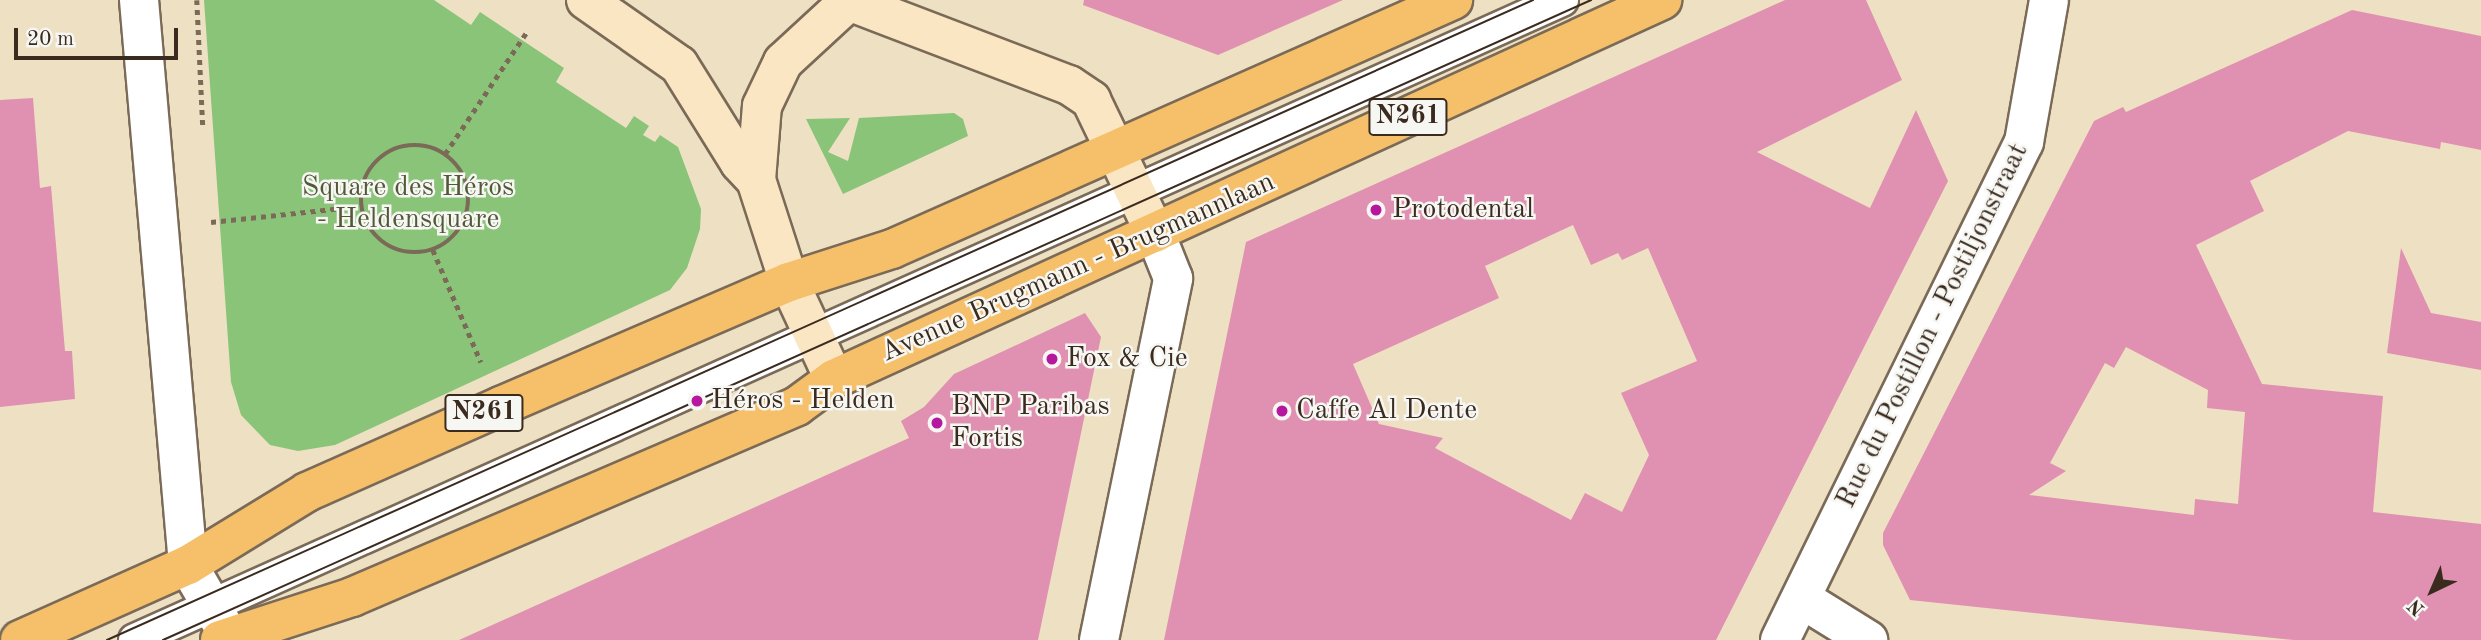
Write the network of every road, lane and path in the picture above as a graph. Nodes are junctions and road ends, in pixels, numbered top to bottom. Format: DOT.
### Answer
graph roads {
  1 [pos="139,0"];
  2 [pos="197,0"];
  3 [pos="586,0"];
  4 [pos="848,0"];
  5 [pos="1453,0"];
  6 [pos="1562,0"];
  7 [pos="1662,0"];
  8 [pos="2049,0"];
  9 [pos="528,30"];
  10 [pos="203,126"];
  11 [pos="1114,151"];
  12 [pos="445,154"];
  13 [pos="756,180"];
  14 [pos="1138,191"];
  15 [pos="361,206"];
  16 [pos="211,222"];
  17 [pos="1155,233"];
  18 [pos="433,250"];
  19 [pos="789,282"];
  20 [pos="814,335"];
  21 [pos="484,368"];
  22 [pos="834,379"];
  23 [pos="188,565"];
  24 [pos="1802,599"];
  25 [pos="220,627"];
  26 [pos="20,640"];
  27 [pos="135,640"];
  28 [pos="1099,640"];
  29 [pos="1780,640"];
  30 [pos="1868,640"];
  1 -- 23 [label="street"];
  2 -- 10 [label="path"];
  3 -- 13 [label="main road"];
  4 -- 11 [label="main road"];
  4 -- 13 [label="main road"];
  5 -- 11 [label="main road, N261"];
  6 -- 14 [label="lane"];
  7 -- 17 [label="main road, Avenue Brugmann - Brugmannlaan / N261"];
  8 -- 24 [label="street, Rue du Postillon - Postiljonstraat"];
  9 -- 12 [label="path"];
  11 -- 14 [label="main road"];
  11 -- 19 [label="main road, N261"];
  12 -- 15 [label="path"];
  12 -- 18 [label="path"];
  13 -- 19 [label="main road"];
  14 -- 17 [label="main road"];
  14 -- 20 [label="lane"];
  15 -- 16 [label="path"];
  15 -- 18 [label="path"];
  17 -- 22 [label="main road, Avenue Brugmann - Brugmannlaan / N261"];
  17 -- 28 [label="street"];
  18 -- 21 [label="path"];
  19 -- 20 [label="main road"];
  19 -- 23 [label="main road, N261"];
  20 -- 22 [label="main road"];
  20 -- 25 [label="lane"];
  22 -- 25 [label="main road, Avenue Brugmann - Brugmannlaan / N261"];
  23 -- 25 [label="street"];
  23 -- 26 [label="main road, N261"];
  24 -- 29 [label="street, Rue du Postillon - Postiljonstraat"];
  24 -- 30 [label="street"];
  25 -- 27 [label="lane"];
}
